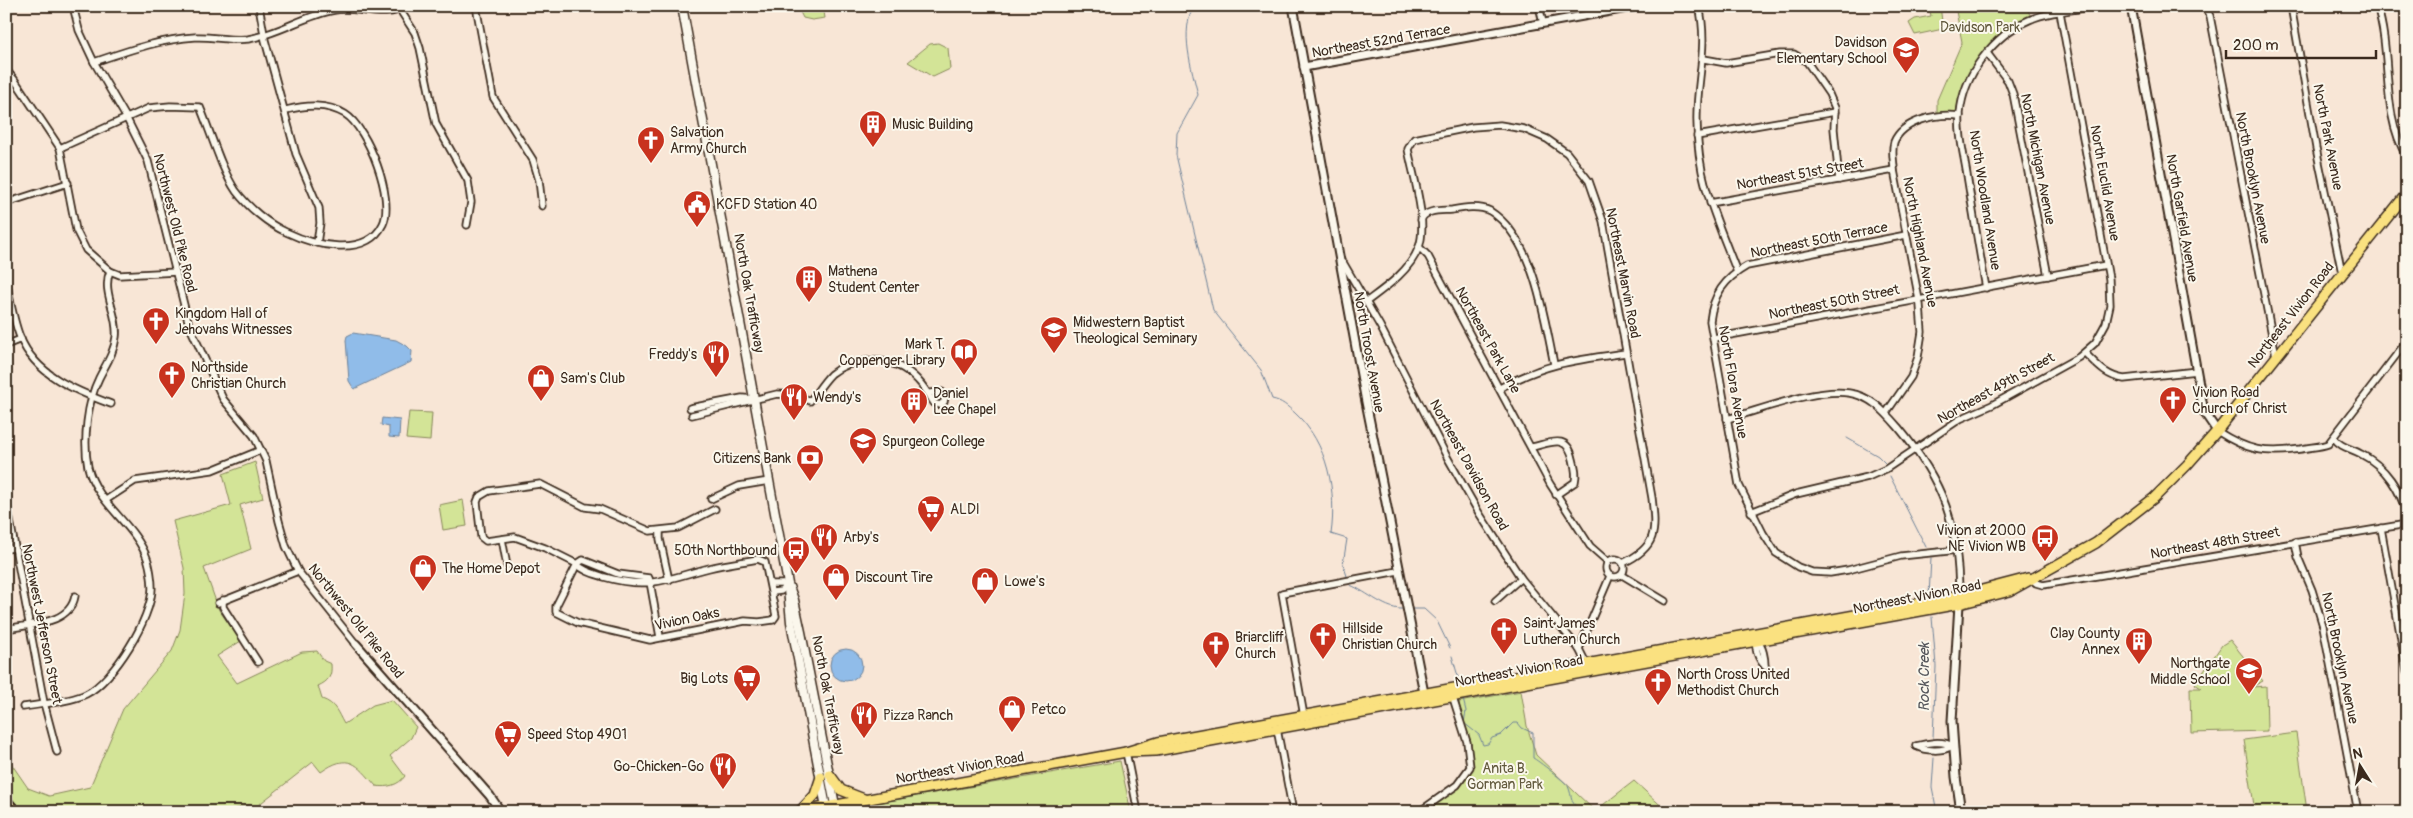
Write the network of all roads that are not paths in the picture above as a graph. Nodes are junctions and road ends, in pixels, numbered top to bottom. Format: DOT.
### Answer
graph roads {
  1 [pos="73,6"];
  2 [pos="259,6"];
  3 [pos="406,6"];
  4 [pos="476,6"];
  5 [pos="682,6"];
  6 [pos="1293,6"];
  7 [pos="1539,6"];
  8 [pos="1638,6"];
  9 [pos="1699,6"];
  10 [pos="2097,6"];
  11 [pos="2131,6"];
  12 [pos="2204,6"];
  13 [pos="2292,6"];
  14 [pos="2377,6"];
  15 [pos="400,10"];
  16 [pos="2060,12"];
  17 [pos="1543,23"];
  18 [pos="264,35"];
  19 [pos="1987,54"];
  20 [pos="1704,59"];
  21 [pos="94,62"];
  22 [pos="1304,67"];
  23 [pos="6,70"];
  24 [pos="286,110"];
  25 [pos="1835,112"];
  26 [pos="1960,116"];
  27 [pos="126,117"];
  28 [pos="1697,136"];
  29 [pos="60,148"];
  30 [pos="2407,157"];
  31 [pos="1894,170"];
  32 [pos="1839,180"];
  33 [pos="68,184"];
  34 [pos="2407,193"];
  35 [pos="6,203"];
  36 [pos="1710,203"];
  37 [pos="542,206"];
  38 [pos="1421,224"];
  39 [pos="467,225"];
  40 [pos="1906,235"];
  41 [pos="317,242"];
  42 [pos="1420,247"];
  43 [pos="1340,261"];
  44 [pos="2106,265"];
  45 [pos="110,271"];
  46 [pos="176,272"];
  47 [pos="1737,272"];
  48 [pos="2342,273"];
  49 [pos="2048,276"];
  50 [pos="6,280"];
  51 [pos="1986,288"];
  52 [pos="1919,299"];
  53 [pos="1366,302"];
  54 [pos="1714,338"];
  55 [pos="20,339"];
  56 [pos="2407,341"];
  57 [pos="6,345"];
  58 [pos="1626,353"];
  59 [pos="2085,353"];
  60 [pos="2276,356"];
  61 [pos="1554,364"];
  62 [pos="2197,370"];
  63 [pos="1500,388"];
  64 [pos="930,393"];
  65 [pos="91,396"];
  66 [pos="754,399"];
  67 [pos="111,404"];
  68 [pos="690,408"];
  69 [pos="1886,413"];
  70 [pos="692,415"];
  71 [pos="1727,419"];
  72 [pos="2217,431"];
  73 [pos="2334,438"];
  74 [pos="1532,447"];
  75 [pos="261,450"];
  76 [pos="1917,450"];
  77 [pos="769,481"];
  78 [pos="1556,495"];
  79 [pos="6,499"];
  80 [pos="711,499"];
  81 [pos="106,500"];
  82 [pos="715,509"];
  83 [pos="1751,512"];
  84 [pos="2407,516"];
  85 [pos="2407,524"];
  86 [pos="2380,528"];
  87 [pos="660,531"];
  88 [pos="502,539"];
  89 [pos="2295,542"];
  90 [pos="15,548"];
  91 [pos="6,550"];
  92 [pos="1958,550"];
  93 [pos="1607,561"];
  94 [pos="1623,563"];
  95 [pos="577,564"];
  96 [pos="507,566"];
  97 [pos="298,571"];
  98 [pos="1398,571"];
  99 [pos="1622,575"];
  100 [pos="1610,576"];
  101 [pos="1521,578"];
  102 [pos="2030,578"];
  103 [pos="669,580"];
  104 [pos="650,582"];
  105 [pos="771,584"];
  106 [pos="788,584"];
  107 [pos="773,592"];
  108 [pos="75,596"];
  109 [pos="1960,600"];
  110 [pos="1495,601"];
  111 [pos="1665,601"];
  112 [pos="30,624"];
  113 [pos="6,629"];
  114 [pos="660,637"];
  115 [pos="1756,637"];
  116 [pos="1715,640"];
  117 [pos="356,644"];
  118 [pos="1579,649"];
  119 [pos="1708,650"];
  120 [pos="258,662"];
  121 [pos="1587,668"];
  122 [pos="2407,672"];
  123 [pos="1452,693"];
  124 [pos="1425,698"];
  125 [pos="44,703"];
  126 [pos="23,707"];
  127 [pos="1305,719"];
  128 [pos="1277,729"];
  129 [pos="1952,746"];
  130 [pos="57,752"];
  131 [pos="1126,752"];
  132 [pos="825,776"];
  133 [pos="865,799"];
  134 [pos="6,802"];
  135 [pos="831,809"];
  136 [pos="15,812"];
  137 [pos="501,812"];
  138 [pos="799,812"];
  139 [pos="849,812"];
  140 [pos="1138,812"];
  141 [pos="1293,812"];
  142 [pos="1419,812"];
  143 [pos="1961,812"];
  144 [pos="2358,812"];
  1 -- 21 [label="street, Northwest Old Pike Road"];
  2 -- 18 [label="street"];
  3 -- 15 [label="street"];
  4 -- 37 [label="street"];
  5 -- 66 [label="main road, North Oak Trafficway"];
  6 -- 22 [label="street, North Troost Avenue"];
  7 -- 17 [label="street"];
  8 -- 17 [label="street, Northeast 52nd Terrace"];
  9 -- 20 [label="street"];
  10 -- 16 [label="street, North Woodland Avenue"];
  11 -- 62 [label="street, North Garfield Avenue"];
  12 -- 60 [label="street, North Brooklyn Avenue"];
  13 -- 48 [label="street, North Park Avenue"];
  14 -- 30 [label="street"];
  15 -- 18 [label="street"];
  15 -- 39 [label="street"];
  16 -- 19 [label="street, North Woodland Avenue"];
  16 -- 44 [label="street, North Euclid Avenue"];
  17 -- 22 [label="street, Northeast 52nd Terrace"];
  18 -- 21 [label="street"];
  18 -- 24 [label="street"];
  19 -- 26 [label="street, North Woodland Avenue"];
  19 -- 49 [label="street, North Michigan Avenue"];
  20 -- 25 [label="street"];
  20 -- 28 [label="street"];
  21 -- 27 [label="street, Northwest Old Pike Road"];
  22 -- 43 [label="street, North Troost Avenue"];
  23 -- 29 [label="street"];
  24 -- 41 [label="street"];
  24 -- 41 [label="street"];
  25 -- 28 [label="street"];
  25 -- 32 [label="street"];
  26 -- 31 [label="street, North Highland Avenue"];
  26 -- 51 [label="street, North Woodland Avenue"];
  27 -- 29 [label="street"];
  27 -- 41 [label="street"];
  27 -- 46 [label="street, Northwest Old Pike Road"];
  28 -- 36 [label="street"];
  29 -- 33 [label="street"];
  31 -- 32 [label="street, Northeast 51st Street"];
  31 -- 40 [label="street, North Highland Avenue"];
  32 -- 36 [label="street, Northeast 51st Street"];
  33 -- 35 [label="street"];
  33 -- 45 [label="street"];
  34 -- 48 [label="main road, Northeast Vivion Road"];
  36 -- 47 [label="street"];
  38 -- 42 [label="street"];
  38 -- 58 [label="street, Northeast Marvin Road"];
  38 -- 61 [label="street"];
  40 -- 47 [label="street, Northeast 50th Terrace"];
  40 -- 52 [label="street, North Highland Avenue"];
  42 -- 53 [label="street"];
  42 -- 63 [label="street, Northeast Park Lane"];
  43 -- 53 [label="street, Northeast Davidson Road"];
  43 -- 98 [label="street, North Troost Avenue"];
  44 -- 49 [label="street, Northeast 50th Street"];
  44 -- 59 [label="street, North Euclid Avenue"];
  45 -- 46 [label="street"];
  45 -- 65 [label="street"];
  46 -- 75 [label="street, Northwest Old Pike Road"];
  47 -- 54 [label="street, North Flora Avenue"];
  48 -- 60 [label="main road, Northeast Vivion Road"];
  49 -- 51 [label="street, Northeast 50th Street"];
  50 -- 55 [label="street"];
  51 -- 52 [label="street, Northeast 50th Street"];
  52 -- 54 [label="street, Northeast 50th Street"];
  52 -- 69 [label="street, North Highland Avenue"];
  53 -- 101 [label="street, Northeast Davidson Road"];
  54 -- 71 [label="street, North Flora Avenue"];
  55 -- 57 [label="street"];
  55 -- 65 [label="street"];
  56 -- 73 [label="street"];
  58 -- 61 [label="street"];
  58 -- 94 [label="street, Northeast Marvin Road"];
  59 -- 62 [label="street"];
  59 -- 76 [label="street, Northeast 49th Street"];
  60 -- 72 [label="main road, Northeast Vivion Road"];
  61 -- 63 [label="street"];
  62 -- 72 [label="street, North Garfield Avenue"];
  63 -- 74 [label="street, Northeast Park Lane"];
  64 -- 66 [label="street"];
  65 -- 67 [label="street"];
  65 -- 81 [label="street"];
  66 -- 68 [label="street"];
  66 -- 70 [label="street"];
  66 -- 77 [label="main road, North Oak Trafficway"];
  69 -- 71 [label="street"];
  69 -- 76 [label="street"];
  71 -- 83 [label="street, North Flora Avenue"];
  72 -- 73 [label="street"];
  72 -- 102 [label="main road, Northeast Vivion Road"];
  73 -- 84 [label="street"];
  74 -- 78 [label="street, Northeast Park Lane"];
  74 -- 78 [label="street"];
  75 -- 81 [label="street"];
  75 -- 97 [label="street, Northwest Old Pike Road"];
  76 -- 83 [label="street, Northeast 49th Street"];
  76 -- 92 [label="street"];
  77 -- 80 [label="street"];
  77 -- 106 [label="main road, North Oak Trafficway"];
  78 -- 93 [label="street, Northeast Park Lane"];
  79 -- 90 [label="street, Northwest Jefferson Street"];
  81 -- 125 [label="street"];
  82 -- 87 [label="street"];
  83 -- 92 [label="street, North Flora Avenue"];
  85 -- 86 [label="street, Northeast 48th Street"];
  86 -- 89 [label="street, Northeast 48th Street"];
  86 -- 122 [label="street"];
  87 -- 88 [label="street"];
  87 -- 103 [label="street"];
  88 -- 95 [label="street"];
  88 -- 96 [label="street"];
  89 -- 102 [label="street, Northeast 48th Street"];
  89 -- 144 [label="street, North Brooklyn Avenue"];
  90 -- 91 [label="street"];
  90 -- 112 [label="street, Northwest Jefferson Street"];
  92 -- 109 [label="street"];
  93 -- 94 [label="street"];
  93 -- 100 [label="street"];
  94 -- 99 [label="street"];
  95 -- 104 [label="street"];
  95 -- 114 [label="street, Vivion Oaks"];
  97 -- 117 [label="street, Northwest Old Pike Road"];
  97 -- 120 [label="street"];
  98 -- 124 [label="street, North Troost Avenue"];
  98 -- 127 [label="street"];
  99 -- 100 [label="street"];
  99 -- 111 [label="street"];
  100 -- 118 [label="street"];
  101 -- 110 [label="street"];
  101 -- 118 [label="street, Northeast Davidson Road"];
  102 -- 109 [label="main road, Northeast Vivion Road"];
  103 -- 104 [label="street"];
  103 -- 105 [label="street"];
  104 -- 114 [label="street"];
  105 -- 106 [label="street"];
  105 -- 107 [label="street"];
  106 -- 107 [label="street"];
  106 -- 132 [label="main road, North Oak Trafficway"];
  107 -- 114 [label="street, Vivion Oaks"];
  108 -- 112 [label="street"];
  109 -- 115 [label="main road, Northeast Vivion Road"];
  109 -- 129 [label="street"];
  112 -- 113 [label="street"];
  112 -- 125 [label="street, Northwest Jefferson Street"];
  115 -- 116 [label="main road, Northeast Vivion Road"];
  115 -- 119 [label="main road, Northeast Vivion Road"];
  116 -- 119 [label="main road"];
  116 -- 121 [label="main road, Northeast Vivion Road"];
  117 -- 137 [label="street, Northwest Old Pike Road"];
  118 -- 121 [label="street, Northeast Davidson Road"];
  119 -- 121 [label="main road, Northeast Vivion Road"];
  121 -- 123 [label="main road, Northeast Vivion Road"];
  123 -- 124 [label="main road, Northeast Vivion Road"];
  123 -- 142 [label="street"];
  124 -- 127 [label="main road, Northeast Vivion Road"];
  125 -- 126 [label="street"];
  125 -- 130 [label="street, Northwest Jefferson Street"];
  127 -- 128 [label="main road, Northeast Vivion Road"];
  127 -- 131 [label="main road, Northeast Vivion Road"];
  128 -- 131 [label="main road, Northeast Vivion Road"];
  128 -- 141 [label="street"];
  129 -- 129 [label="street"];
  129 -- 143 [label="street"];
  131 -- 133 [label="main road, Northeast Vivion Road"];
  131 -- 140 [label="street"];
  132 -- 133 [label="main road"];
  132 -- 135 [label="main road, North Oak Trafficway"];
  132 -- 138 [label="main road"];
  133 -- 135 [label="main road, Northeast Vivion Road"];
  133 -- 139 [label="main road"];
  134 -- 136 [label="highway"];
  135 -- 138 [label="main road, Northeast Vivion Road"];
}
